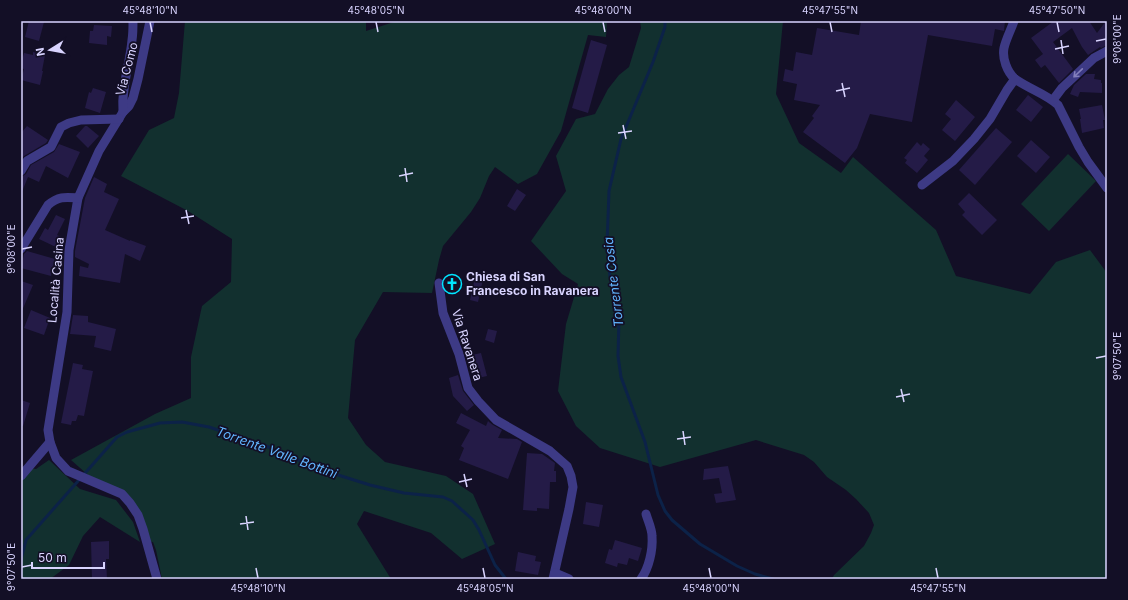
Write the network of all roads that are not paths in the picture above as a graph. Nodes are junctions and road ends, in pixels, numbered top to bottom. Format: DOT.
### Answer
graph roads {
  1 [pos="133,21"];
  2 [pos="150,21"];
  3 [pos="1014,21"];
  4 [pos="1107,51"];
  5 [pos="1015,79"];
  6 [pos="1053,100"];
  7 [pos="121,115"];
  8 [pos="21,171"];
  9 [pos="922,185"];
  10 [pos="1107,188"];
  11 [pos="78,198"];
  12 [pos="21,249"];
  13 [pos="439,283"];
  14 [pos="50,442"];
  15 [pos="21,476"];
  16 [pos="646,514"];
  17 [pos="554,576"];
  18 [pos="157,579"];
  19 [pos="569,579"];
  20 [pos="641,579"];
  1 -- 7 [label="street"];
  2 -- 7 [label="street, Via Como"];
  3 -- 5 [label="street"];
  4 -- 6 [label="street, one-way"];
  5 -- 6 [label="street"];
  5 -- 9 [label="street"];
  6 -- 10 [label="street"];
  7 -- 8 [label="street"];
  7 -- 11 [label="street, Località Casina"];
  11 -- 12 [label="street"];
  11 -- 14 [label="street, Località Casina"];
  13 -- 17 [label="street, Via Ravanera"];
  14 -- 15 [label="street"];
  14 -- 18 [label="street, Località Casina"];
  16 -- 20 [label="street"];
  17 -- 19 [label="street"];
}
